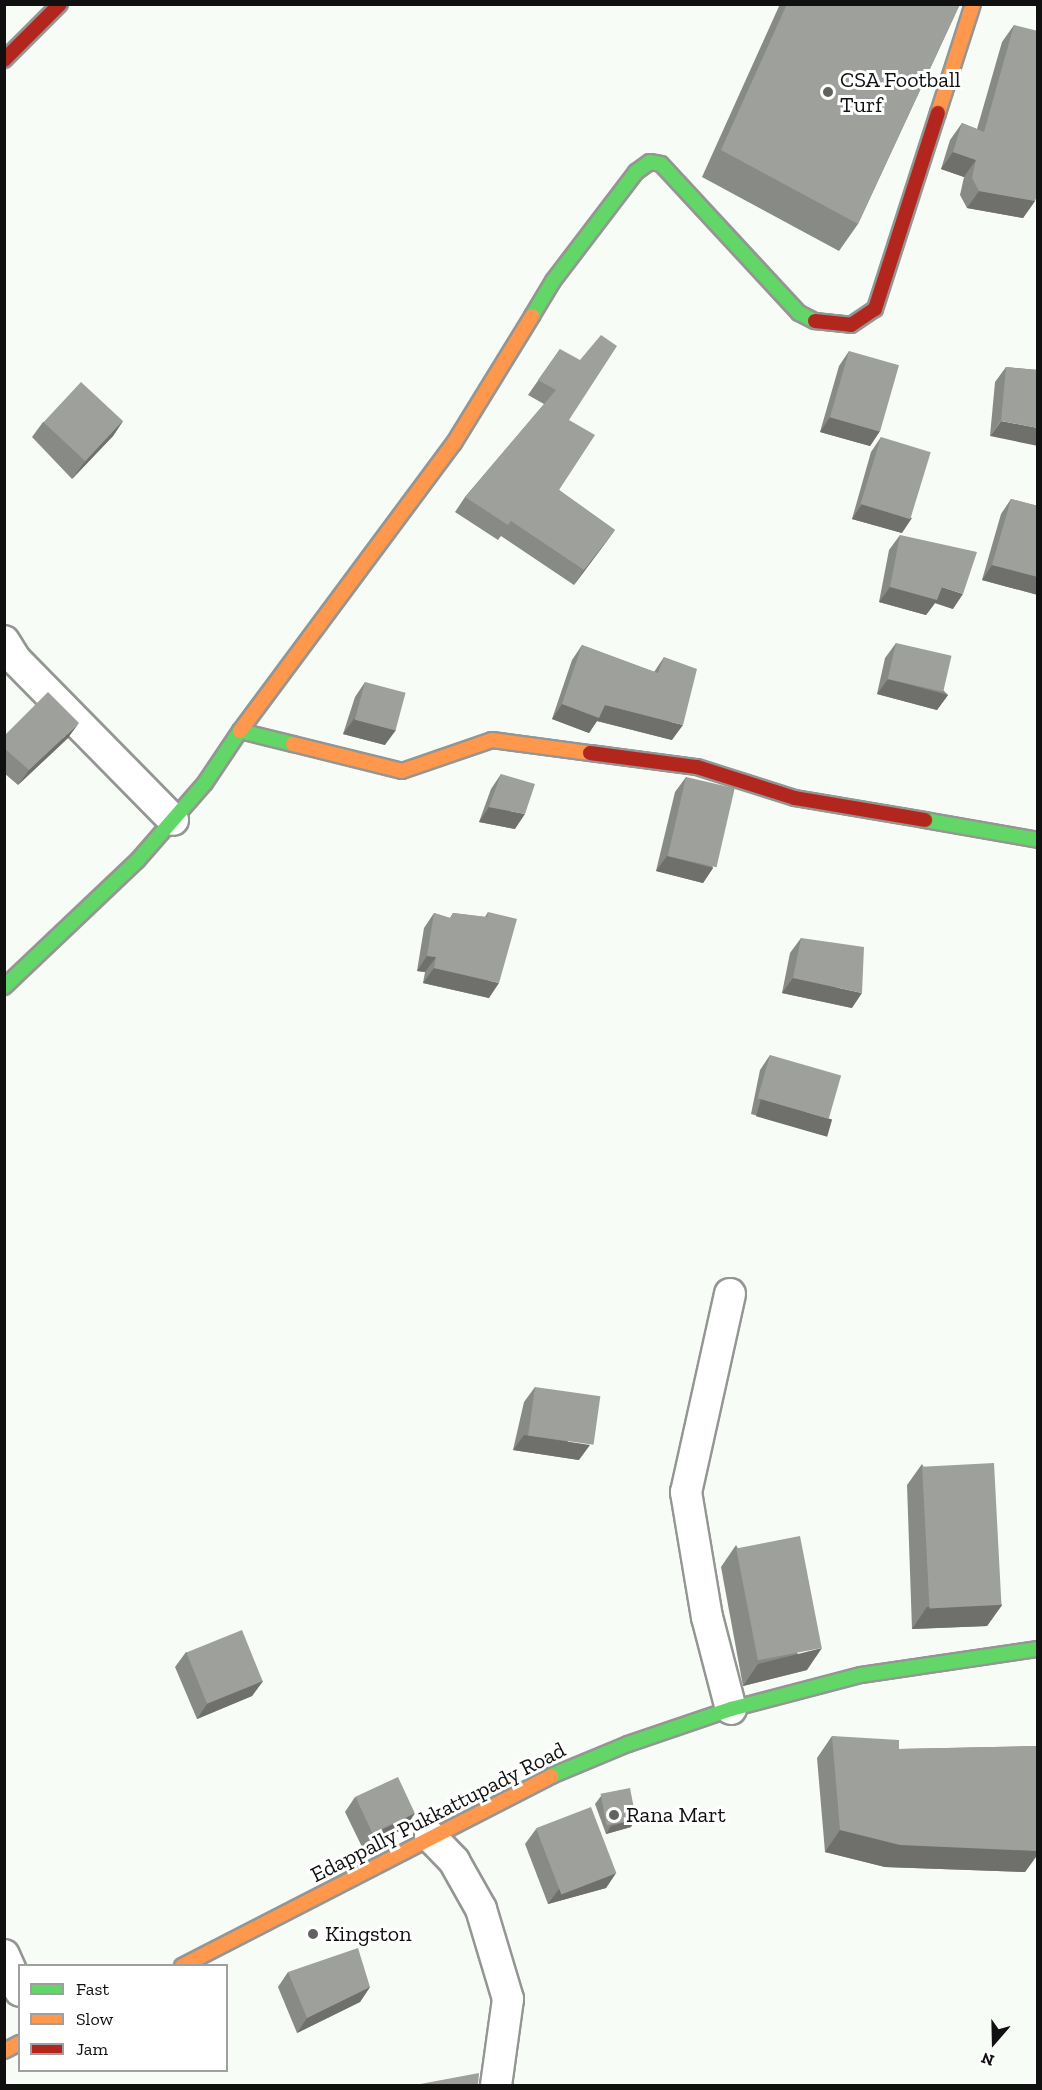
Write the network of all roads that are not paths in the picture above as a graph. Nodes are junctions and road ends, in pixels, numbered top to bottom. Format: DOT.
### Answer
graph roads {
  1 [pos="60,4"];
  2 [pos="973,4"];
  3 [pos="4,60"];
  4 [pos="4,641"];
  5 [pos="240,731"];
  6 [pos="172,820"];
  7 [pos="1038,840"];
  8 [pos="4,987"];
  9 [pos="730,1294"];
  10 [pos="1038,1649"];
  11 [pos="731,1709"];
  12 [pos="430,1836"];
  13 [pos="4,1955"];
  14 [pos="184,1964"];
  15 [pos="18,1986"];
  16 [pos="18,2044"];
  17 [pos="4,2051"];
  18 [pos="496,2085"];
  1 -- 3 [label="street"];
  2 -- 5 [label="street"];
  4 -- 6 [label="street"];
  5 -- 6 [label="street"];
  5 -- 7 [label="street"];
  6 -- 8 [label="street"];
  9 -- 11 [label="street"];
  10 -- 11 [label="street, Edappally Pukkattupady Road"];
  11 -- 12 [label="street, Edappally Pukkattupady Road"];
  12 -- 14 [label="street, Edappally Pukkattupady Road"];
  12 -- 18 [label="street"];
  13 -- 15 [label="street"];
  16 -- 17 [label="street"];
}
